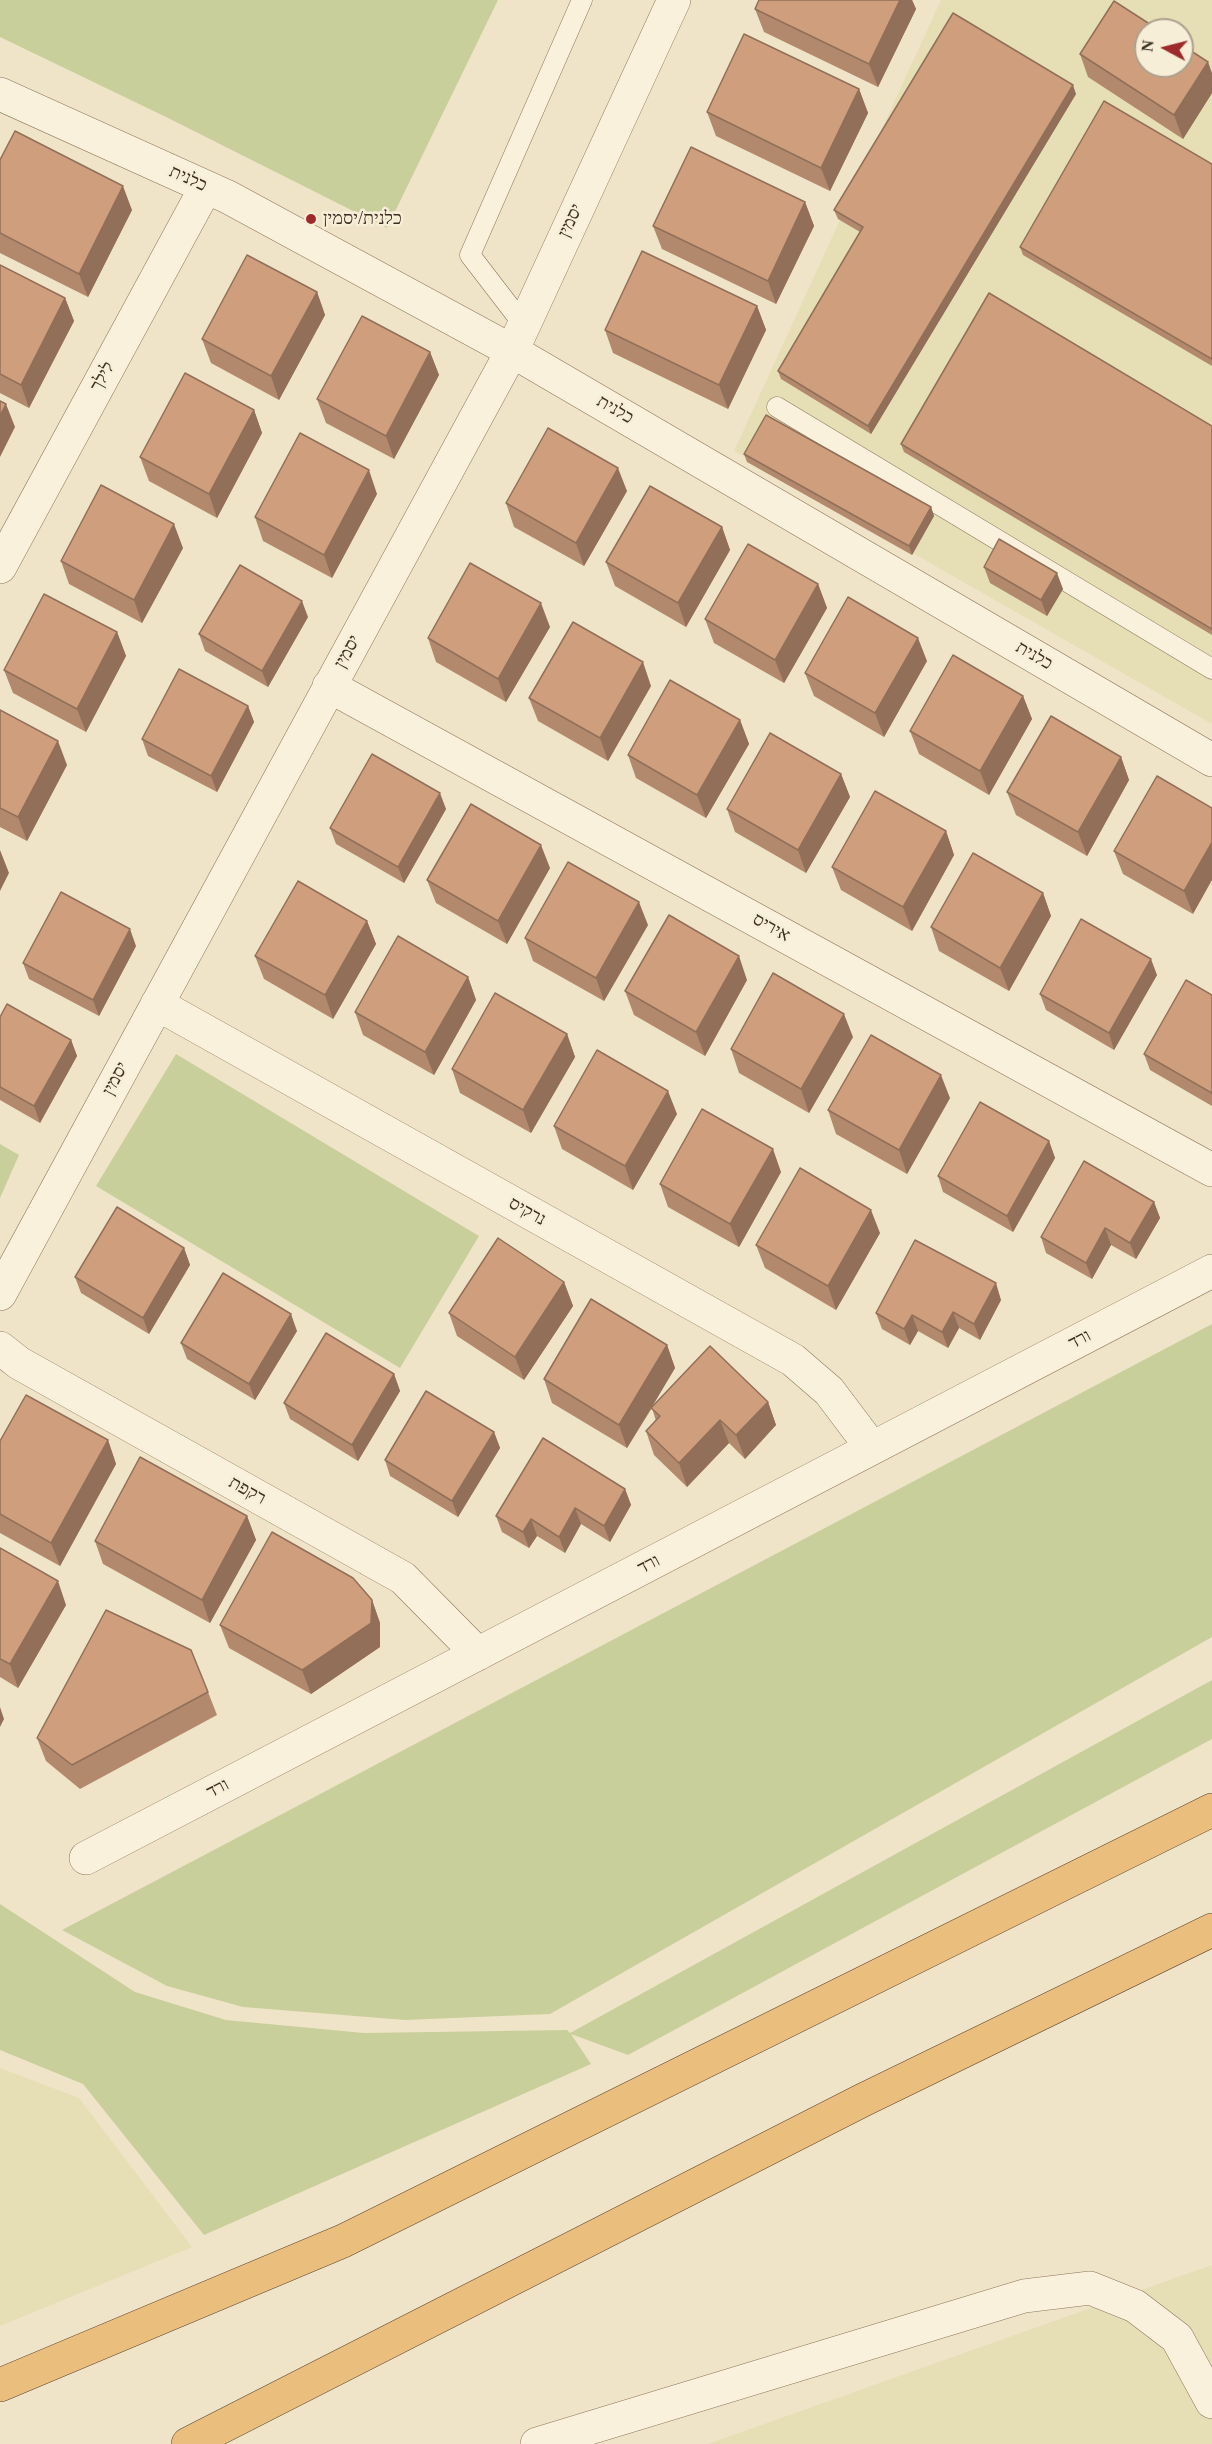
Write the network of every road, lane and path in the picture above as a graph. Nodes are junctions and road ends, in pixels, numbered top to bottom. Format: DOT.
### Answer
graph roads {
  1 [pos="582,0"];
  2 [pos="674,0"];
  3 [pos="0,94"];
  4 [pos="206,188"];
  5 [pos="518,337"];
  6 [pos="777,407"];
  7 [pos="0,567"];
  8 [pos="1212,669"];
  9 [pos="329,687"];
  10 [pos="1212,760"];
  11 [pos="157,1004"];
  12 [pos="1212,1170"];
  13 [pos="1212,1271"];
  14 [pos="0,1294"];
  15 [pos="0,1348"];
  16 [pos="872,1448"];
  17 [pos="478,1654"];
  18 [pos="1212,1810"];
  19 [pos="86,1858"];
  20 [pos="1212,1930"];
  21 [pos="0,2385"];
  22 [pos="1212,2402"];
  23 [pos="188,2444"];
  24 [pos="537,2444"];
  1 -- 5 [label="lane"];
  2 -- 5 [label="street, יסמין"];
  3 -- 4 [label="street, כלנית"];
  4 -- 5 [label="street, כלנית"];
  4 -- 7 [label="street, לילך"];
  5 -- 9 [label="street, יסמין"];
  5 -- 10 [label="street, כלנית"];
  6 -- 8 [label="lane"];
  9 -- 11 [label="street, יסמין"];
  9 -- 12 [label="street, איריס"];
  11 -- 14 [label="street, יסמין"];
  11 -- 16 [label="street, נרקיס"];
  13 -- 16 [label="street, ורד"];
  15 -- 17 [label="street, רקפת"];
  16 -- 17 [label="street, ורד"];
  17 -- 19 [label="street, ורד"];
  18 -- 21 [label="highway"];
  20 -- 23 [label="highway"];
  22 -- 24 [label="street"];
}
